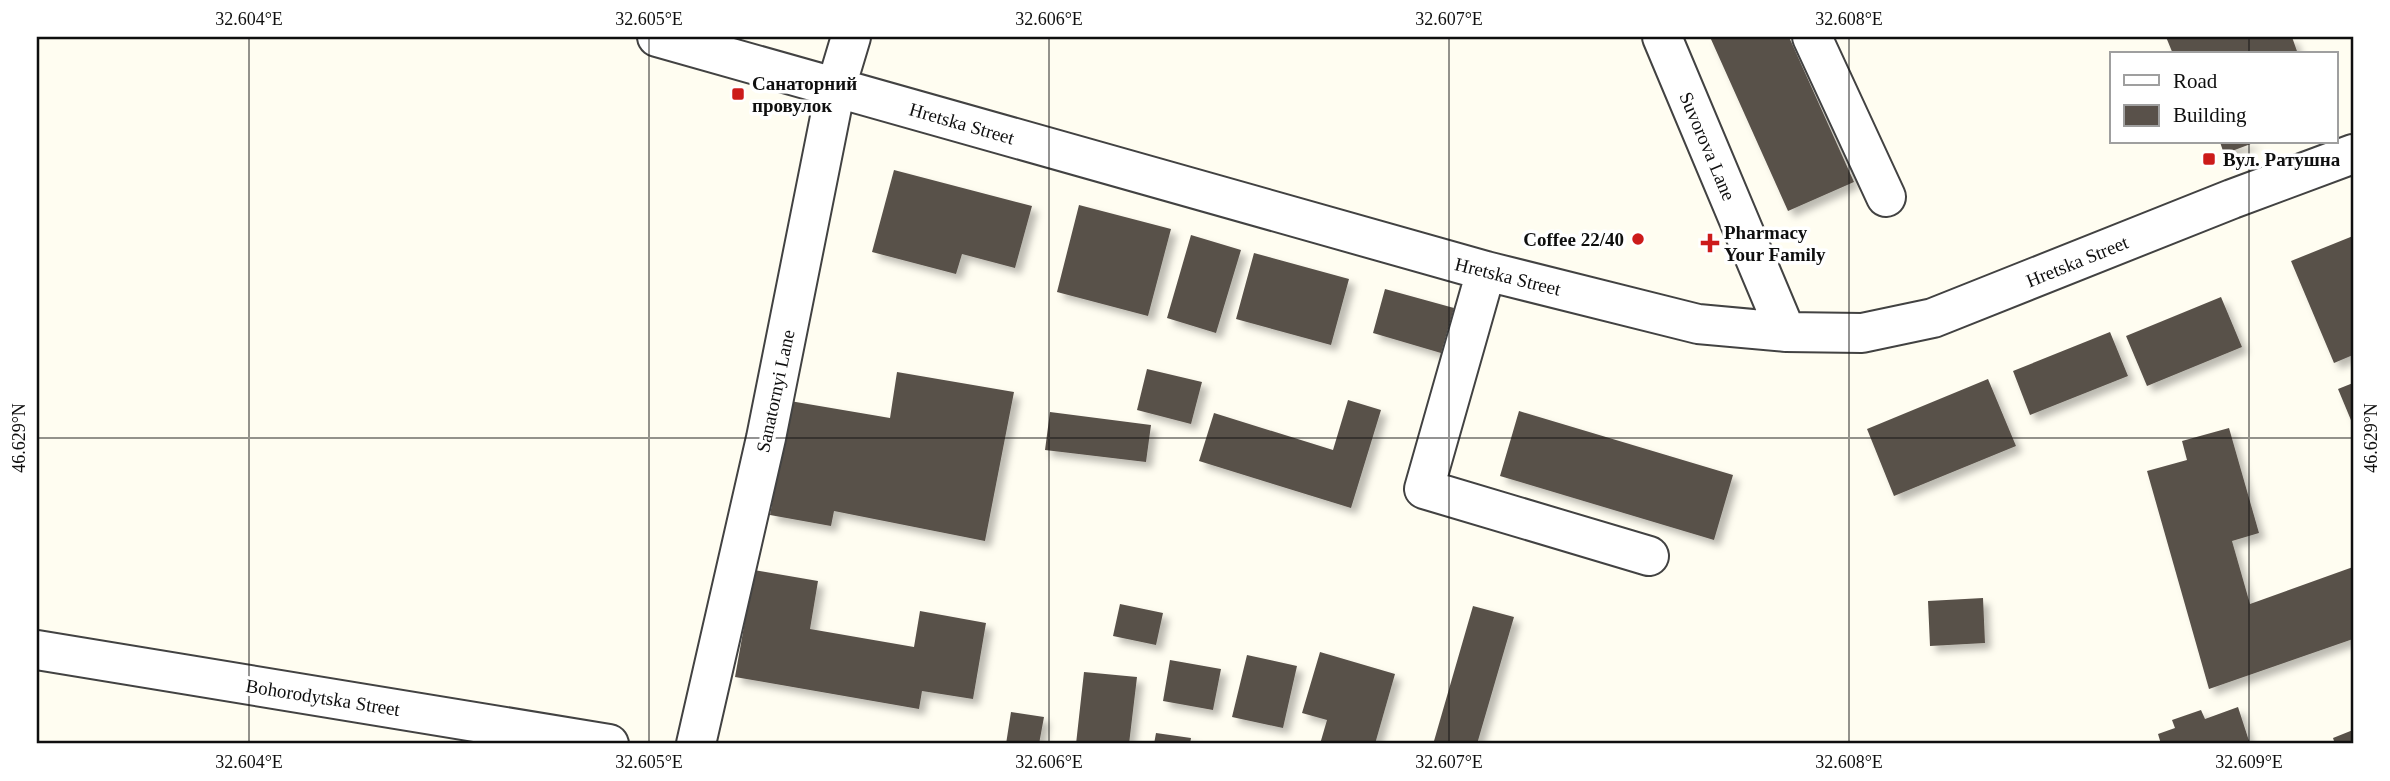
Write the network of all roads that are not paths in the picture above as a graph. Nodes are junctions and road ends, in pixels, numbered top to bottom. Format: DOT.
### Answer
graph roads {
  1 [pos="657,37"];
  2 [pos="851,37"];
  3 [pos="1662,37"];
  4 [pos="1812,37"];
  5 [pos="836,87"];
  6 [pos="2353,154"];
  7 [pos="1886,197"];
  8 [pos="1486,271"];
  9 [pos="1786,332"];
  10 [pos="1649,556"];
  11 [pos="37,650"];
  12 [pos="609,744"];
  13 [pos="696,744"];
  1 -- 5 [label="street, Hretska Street"];
  2 -- 5 [label="street, Sanatornyi Lane"];
  3 -- 9 [label="street, Suvorova Lane"];
  4 -- 7 [label="street"];
  5 -- 8 [label="street, Hretska Street"];
  5 -- 13 [label="street, Sanatornyi Lane"];
  6 -- 9 [label="street, Hretska Street"];
  8 -- 9 [label="street, Hretska Street"];
  8 -- 10 [label="street"];
  11 -- 12 [label="street, Bohorodytska Street"];
}
